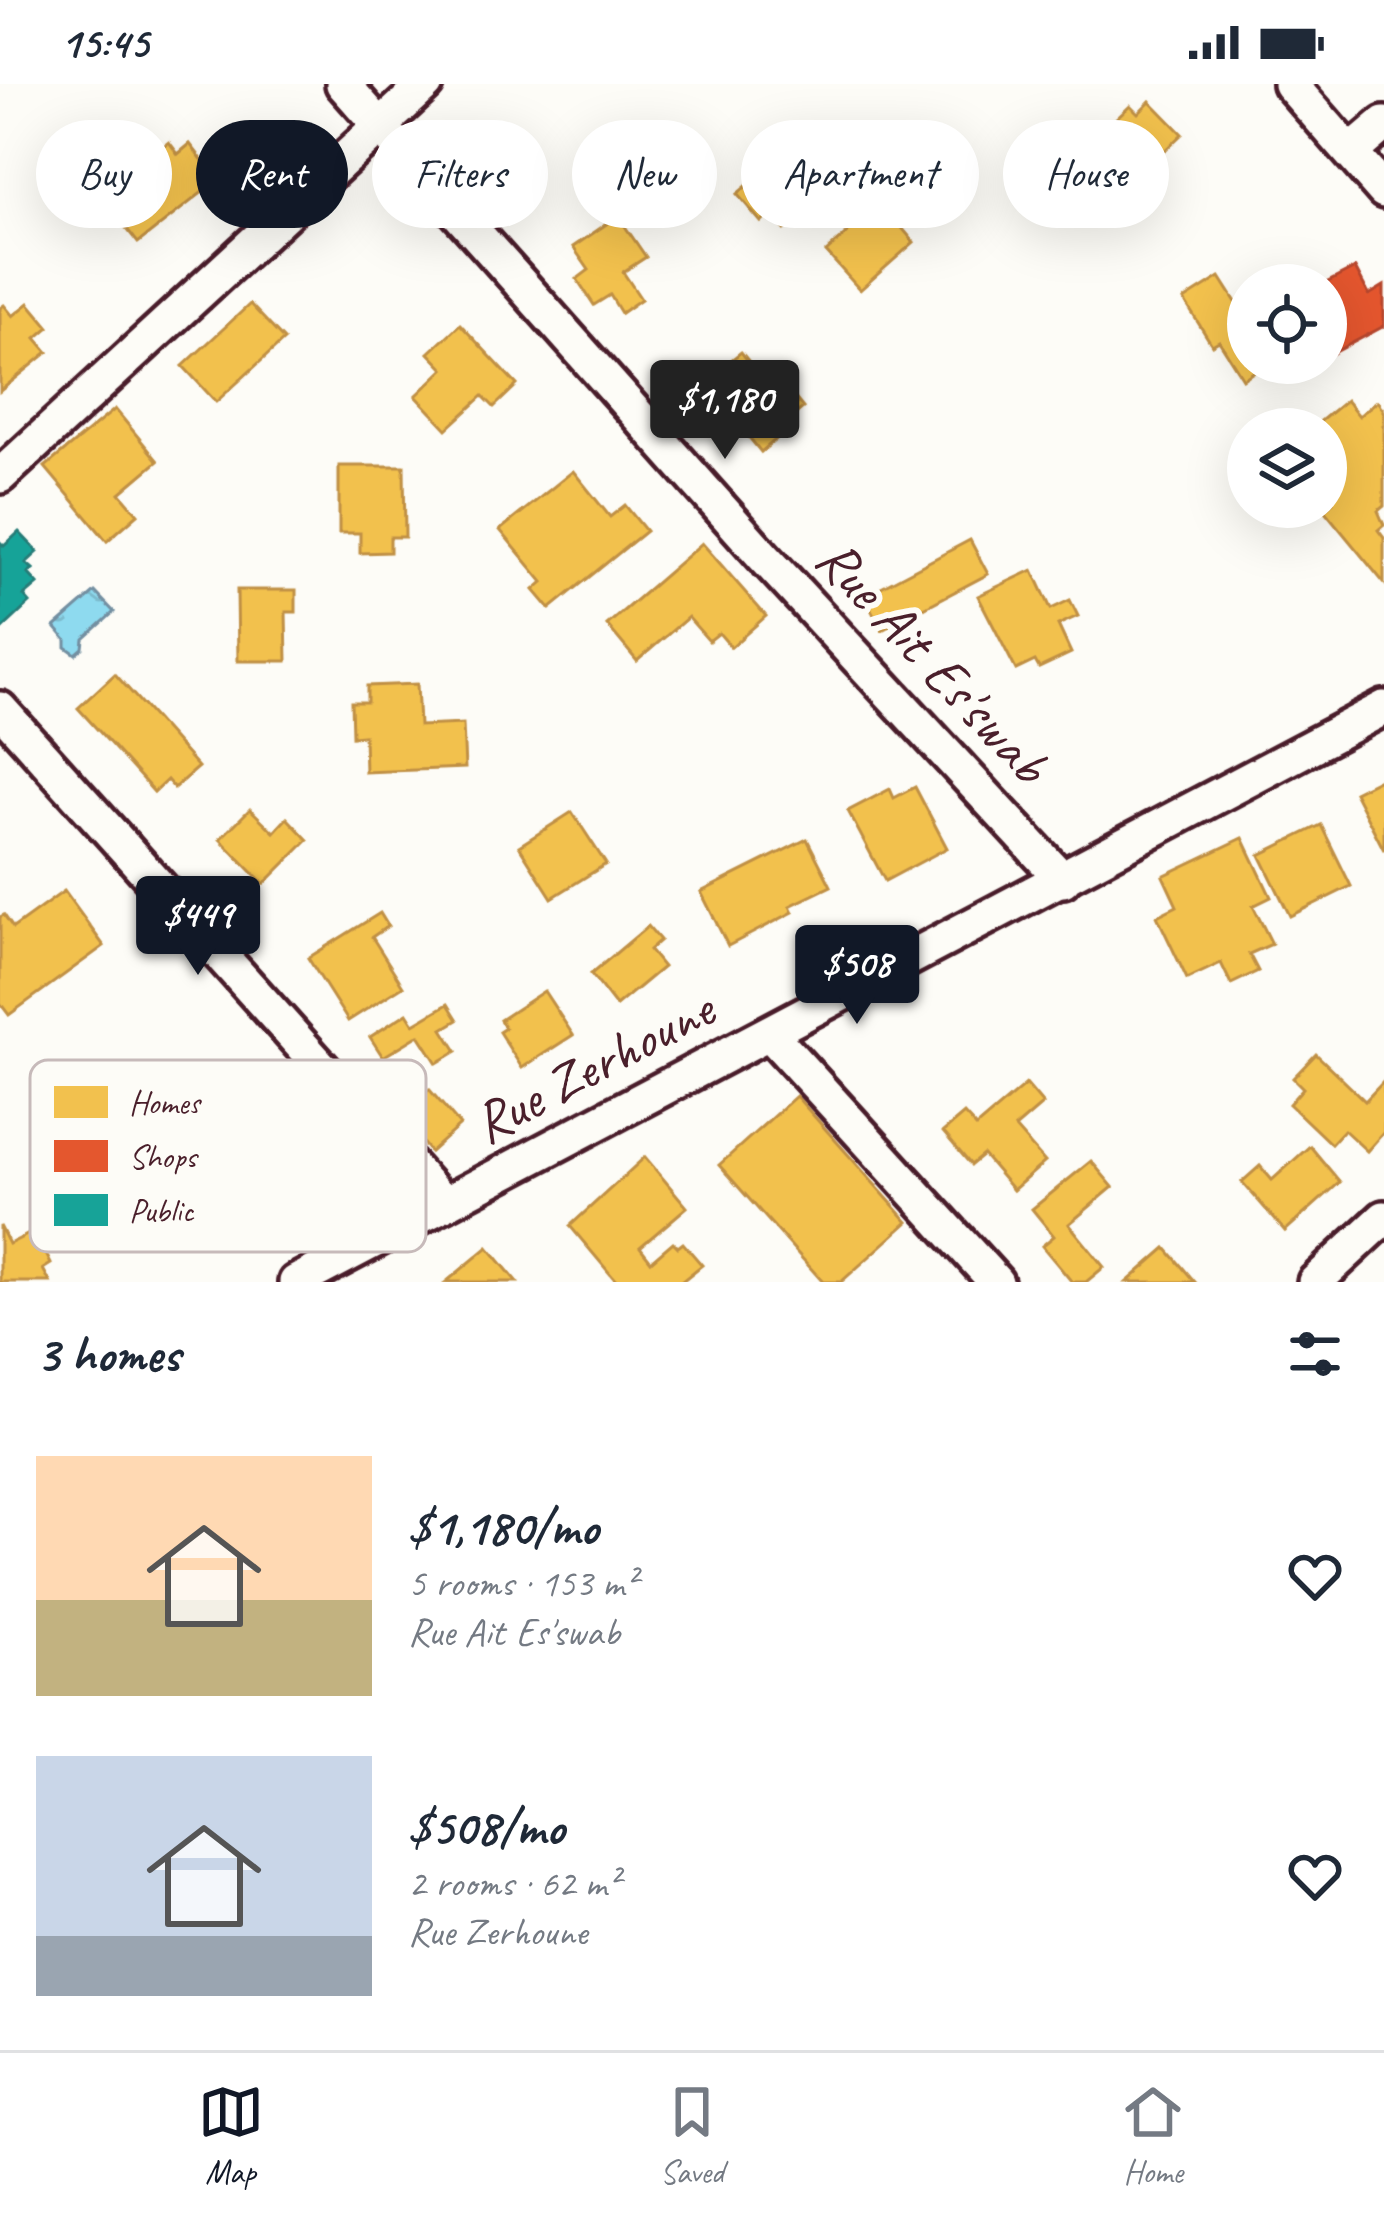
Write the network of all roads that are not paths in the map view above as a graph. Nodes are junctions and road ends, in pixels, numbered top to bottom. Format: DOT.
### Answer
graph roads {
  1 [pos="343,84"];
  2 [pos="426,84"];
  3 [pos="1290,84"];
  4 [pos="373,120"];
  5 [pos="385,120"];
  6 [pos="1384,124"];
  7 [pos="372,132"];
  8 [pos="1351,152"];
  9 [pos="1384,190"];
  10 [pos="469,228"];
  11 [pos="0,476"];
  12 [pos="1384,708"];
  13 [pos="0,709"];
  14 [pos="1063,880"];
  15 [pos="770,1034"];
  16 [pos="315,1060"];
  17 [pos="426,1184"];
  18 [pos="444,1204"];
  19 [pos="426,1213"];
  20 [pos="1384,1218"];
  21 [pos="353,1252"];
  22 [pos="296,1282"];
  23 [pos="996,1282"];
  24 [pos="1315,1282"];
  1 -- 4 [label="street, Rue Ait Es'swab"];
  2 -- 5 [label="street"];
  3 -- 8 [label="street"];
  6 -- 8 [label="street"];
  7 -- 11 [label="street"];
  8 -- 9 [label="street"];
  10 -- 14 [label="street, Rue Ait Es'swab"];
  12 -- 14 [label="street, Rue Zerhoune"];
  13 -- 16 [label="street"];
  14 -- 15 [label="street, Rue Zerhoune"];
  15 -- 18 [label="street, Rue Zerhoune"];
  15 -- 23 [label="street"];
  17 -- 18 [label="street"];
  18 -- 19 [label="street, Rue Zerhoune"];
  20 -- 24 [label="street"];
  21 -- 22 [label="street, Rue Zerhoune"];
}
